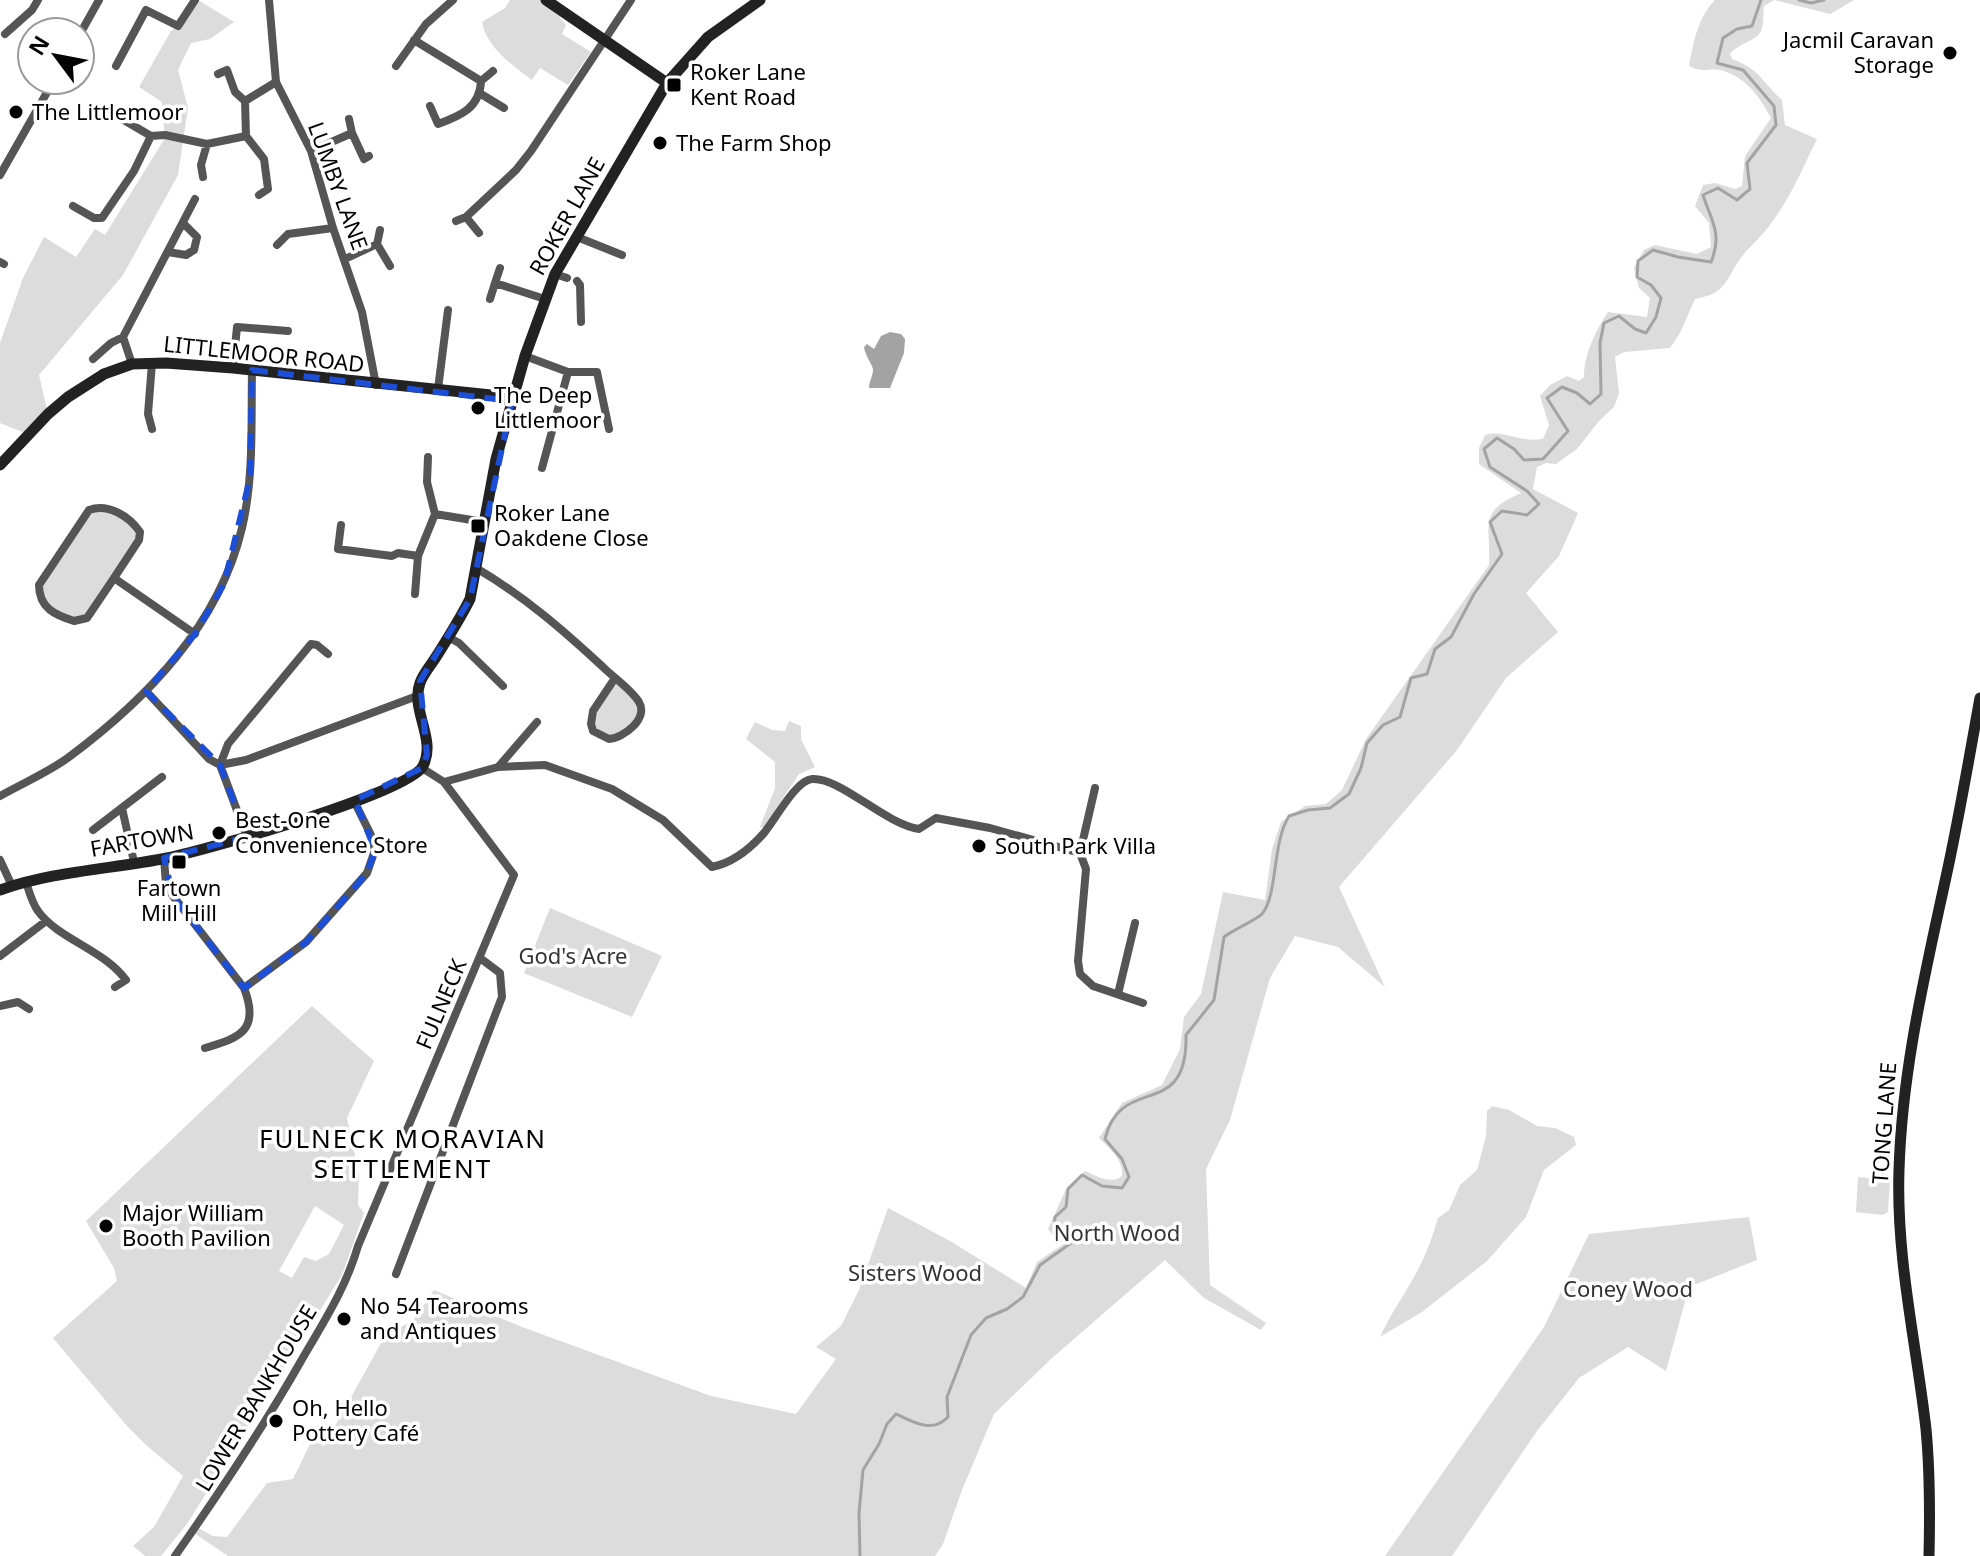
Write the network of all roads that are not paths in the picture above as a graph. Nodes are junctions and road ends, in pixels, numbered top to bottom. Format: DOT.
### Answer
graph roads {
  1 [pos="38,0"];
  2 [pos="195,0"];
  3 [pos="269,0"];
  4 [pos="453,0"];
  5 [pos="546,0"];
  6 [pos="631,0"];
  7 [pos="760,0"];
  8 [pos="146,5"];
  9 [pos="5,34"];
  10 [pos="414,40"];
  11 [pos="605,41"];
  12 [pos="116,66"];
  13 [pos="396,66"];
  14 [pos="493,71"];
  15 [pos="218,74"];
  16 [pos="481,81"];
  17 [pos="276,82"];
  18 [pos="667,83"];
  19 [pos="481,94"];
  20 [pos="45,96"];
  21 [pos="245,101"];
  22 [pos="430,106"];
  23 [pos="504,108"];
  24 [pos="110,112"];
  25 [pos="349,119"];
  26 [pos="352,133"];
  27 [pos="151,136"];
  28 [pos="246,136"];
  29 [pos="207,144"];
  30 [pos="0,151"];
  31 [pos="311,151"];
  32 [pos="369,156"];
  33 [pos="10,158"];
  34 [pos="0,175"];
  35 [pos="203,177"];
  36 [pos="259,195"];
  37 [pos="195,199"];
  38 [pos="73,206"];
  39 [pos="466,217"];
  40 [pos="456,221"];
  41 [pos="183,223"];
  42 [pos="333,228"];
  43 [pos="380,230"];
  44 [pos="479,233"];
  45 [pos="577,237"];
  46 [pos="377,244"];
  47 [pos="277,245"];
  48 [pos="168,252"];
  49 [pos="622,255"];
  50 [pos="345,259"];
  51 [pos="390,266"];
  52 [pos="500,268"];
  53 [pos="577,281"];
  54 [pos="495,283"];
  55 [pos="490,299"];
  56 [pos="545,299"];
  57 [pos="448,310"];
  58 [pos="581,322"];
  59 [pos="288,331"];
  60 [pos="123,337"];
  61 [pos="525,356"];
  62 [pos="93,359"];
  63 [pos="152,363"];
  64 [pos="132,364"];
  65 [pos="233,368"];
  66 [pos="252,370"];
  67 [pos="568,372"];
  68 [pos="376,385"];
  69 [pos="438,389"];
  70 [pos="512,401"];
  71 [pos="152,429"];
  72 [pos="609,429"];
  73 [pos="428,457"];
  74 [pos="0,465"];
  75 [pos="542,468"];
  76 [pos="435,514"];
  77 [pos="484,522"];
  78 [pos="341,525"];
  79 [pos="418,556"];
  80 [pos="476,568"];
  81 [pos="114,578"];
  82 [pos="415,594"];
  83 [pos="195,634"];
  84 [pos="448,637"];
  85 [pos="328,654"];
  86 [pos="615,678"];
  87 [pos="503,686"];
  88 [pos="146,691"];
  89 [pos="417,696"];
  90 [pos="1980,698"];
  91 [pos="537,722"];
  92 [pos="220,765"];
  93 [pos="498,767"];
  94 [pos="422,768"];
  95 [pos="162,777"];
  96 [pos="444,782"];
  97 [pos="1095,788"];
  98 [pos="0,796"];
  99 [pos="354,801"];
  100 [pos="122,808"];
  101 [pos="93,830"];
  102 [pos="247,837"];
  103 [pos="1080,853"];
  104 [pos="164,858"];
  105 [pos="0,860"];
  106 [pos="134,862"];
  107 [pos="26,882"];
  108 [pos="12,886"];
  109 [pos="0,890"];
  110 [pos="46,921"];
  111 [pos="1135,923"];
  112 [pos="0,956"];
  113 [pos="480,958"];
  114 [pos="115,987"];
  115 [pos="244,988"];
  116 [pos="1118,994"];
  117 [pos="1143,1003"];
  118 [pos="0,1006"];
  119 [pos="29,1009"];
  120 [pos="205,1048"];
  121 [pos="396,1274"];
  122 [pos="348,1279"];
  123 [pos="175,1556"];
  124 [pos="1929,1556"];
  1 -- 9 [label="street"];
  2 -- 8 [label="street"];
  3 -- 17 [label="street, LUMBY LANE"];
  4 -- 10 [label="street"];
  5 -- 11 [label="street"];
  6 -- 11 [label="street"];
  7 -- 18 [label="street, ROKER LANE"];
  8 -- 12 [label="street"];
  10 -- 13 [label="street"];
  10 -- 16 [label="street"];
  11 -- 18 [label="street"];
  11 -- 39 [label="street"];
  14 -- 16 [label="street"];
  15 -- 21 [label="street"];
  16 -- 19 [label="street"];
  17 -- 21 [label="street"];
  17 -- 31 [label="street, LUMBY LANE"];
  18 -- 45 [label="street, ROKER LANE"];
  19 -- 22 [label="street"];
  19 -- 23 [label="street"];
  20 -- 33 [label="street"];
  21 -- 28 [label="street"];
  24 -- 27 [label="street"];
  25 -- 26 [label="street"];
  26 -- 31 [label="street"];
  26 -- 32 [label="street"];
  27 -- 29 [label="street"];
  27 -- 38 [label="street"];
  28 -- 29 [label="street"];
  28 -- 36 [label="street"];
  29 -- 35 [label="street"];
  30 -- 33 [label="street"];
  31 -- 42 [label="street, LUMBY LANE"];
  33 -- 34 [label="street"];
  37 -- 41 [label="street"];
  39 -- 40 [label="street"];
  39 -- 44 [label="street"];
  41 -- 48 [label="street"];
  41 -- 48 [label="street"];
  42 -- 47 [label="street"];
  42 -- 50 [label="street, LUMBY LANE"];
  43 -- 46 [label="street"];
  45 -- 49 [label="street"];
  45 -- 56 [label="street, ROKER LANE"];
  46 -- 50 [label="street"];
  46 -- 51 [label="street"];
  48 -- 60 [label="street"];
  50 -- 68 [label="street, LUMBY LANE"];
  52 -- 54 [label="street"];
  53 -- 58 [label="street"];
  54 -- 55 [label="street"];
  54 -- 56 [label="street"];
  56 -- 61 [label="street, ROKER LANE"];
  57 -- 69 [label="street"];
  59 -- 65 [label="street"];
  60 -- 62 [label="street"];
  60 -- 64 [label="street"];
  61 -- 67 [label="street"];
  61 -- 70 [label="street, ROKER LANE"];
  63 -- 64 [label="street, LITTLEMOOR ROAD"];
  63 -- 65 [label="street, LITTLEMOOR ROAD"];
  63 -- 71 [label="street"];
  64 -- 74 [label="street, LITTLEMOOR ROAD"];
  65 -- 66 [label="street, LITTLEMOOR ROAD"];
  66 -- 68 [label="street, LITTLEMOOR ROAD"];
  66 -- 83 [label="street"];
  67 -- 72 [label="street"];
  67 -- 75 [label="street"];
  68 -- 69 [label="street, LITTLEMOOR ROAD"];
  69 -- 70 [label="street, LITTLEMOOR ROAD"];
  70 -- 77 [label="street, ROKER LANE"];
  73 -- 76 [label="street"];
  76 -- 77 [label="street"];
  76 -- 79 [label="street"];
  77 -- 80 [label="street, ROKER LANE"];
  78 -- 79 [label="street"];
  79 -- 82 [label="street"];
  80 -- 84 [label="street, ROKER LANE"];
  80 -- 86 [label="street"];
  81 -- 81 [label="street"];
  81 -- 83 [label="street"];
  83 -- 88 [label="street"];
  84 -- 87 [label="street"];
  84 -- 89 [label="street, ROKER LANE"];
  85 -- 92 [label="street"];
  86 -- 86 [label="street"];
  88 -- 92 [label="street"];
  88 -- 98 [label="street"];
  89 -- 92 [label="street"];
  89 -- 94 [label="street"];
  90 -- 124 [label="street, TONG LANE"];
  91 -- 93 [label="street"];
  92 -- 102 [label="street"];
  93 -- 96 [label="street"];
  93 -- 103 [label="street"];
  94 -- 96 [label="street, FULNECK"];
  94 -- 99 [label="street, FARTOWN"];
  95 -- 100 [label="street"];
  96 -- 113 [label="street, FULNECK"];
  97 -- 103 [label="street"];
  99 -- 102 [label="street, FARTOWN"];
  99 -- 115 [label="street"];
  100 -- 101 [label="street"];
  100 -- 106 [label="street"];
  102 -- 104 [label="street, FARTOWN"];
  103 -- 116 [label="street"];
  104 -- 106 [label="street, FARTOWN"];
  104 -- 115 [label="street"];
  105 -- 108 [label="street"];
  106 -- 107 [label="street, FARTOWN"];
  107 -- 108 [label="street, FARTOWN"];
  107 -- 110 [label="street"];
  108 -- 109 [label="street, FARTOWN"];
  110 -- 112 [label="street"];
  110 -- 114 [label="street"];
  111 -- 116 [label="street"];
  113 -- 121 [label="street"];
  113 -- 122 [label="street, FULNECK"];
  115 -- 120 [label="street"];
  116 -- 117 [label="street"];
  118 -- 119 [label="street"];
  122 -- 123 [label="street, LOWER BANKHOUSE"];
}
